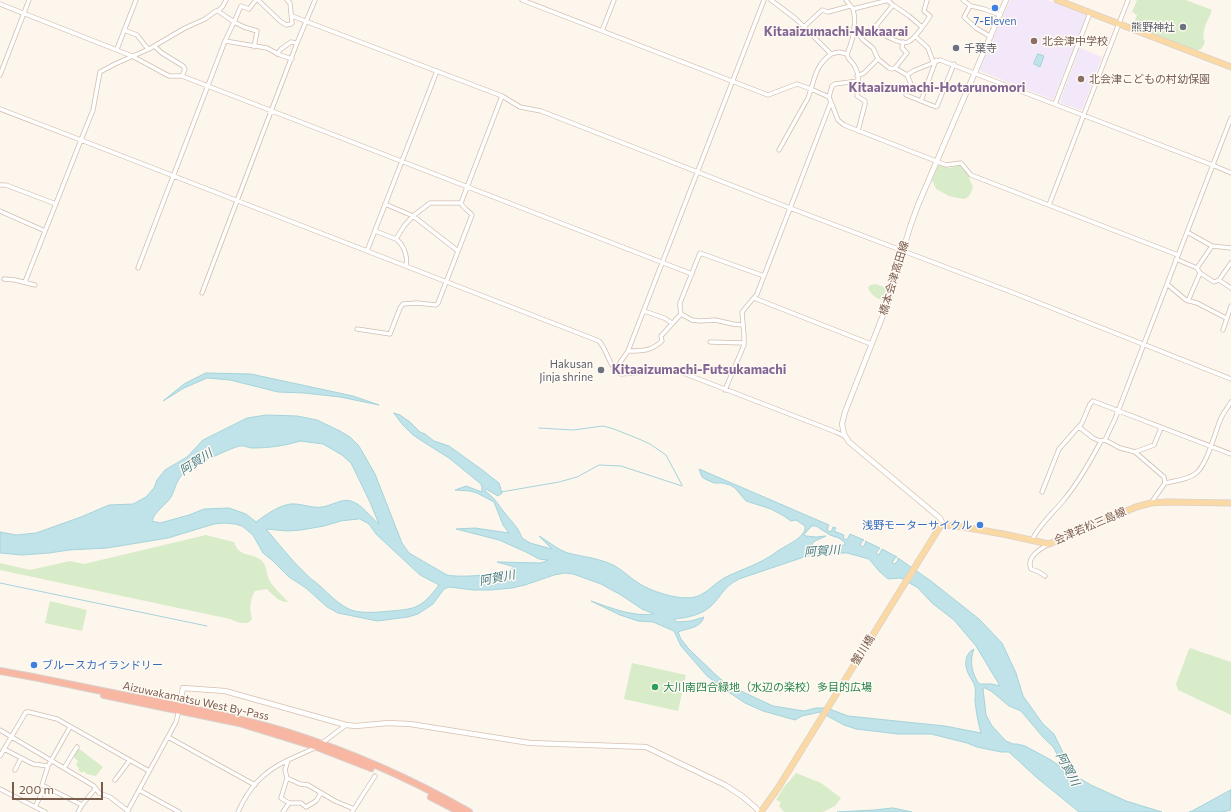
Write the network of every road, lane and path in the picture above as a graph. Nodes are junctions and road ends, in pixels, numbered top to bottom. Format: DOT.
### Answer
graph roads {
  1 [pos="29,0"];
  2 [pos="136,0"];
  3 [pos="226,0"];
  4 [pos="257,0"];
  5 [pos="287,0"];
  6 [pos="315,0"];
  7 [pos="522,0"];
  8 [pos="614,0"];
  9 [pos="764,0"];
  10 [pos="771,0"];
  11 [pos="846,0"];
  12 [pos="888,0"];
  13 [pos="927,0"];
  14 [pos="962,0"];
  15 [pos="1006,0"];
  16 [pos="1057,0"];
  17 [pos="1128,0"];
  18 [pos="0,4"];
  19 [pos="893,5"];
  20 [pos="850,6"];
  21 [pos="970,6"];
  22 [pos="853,9"];
  23 [pos="218,11"];
  24 [pos="24,13"];
  25 [pos="1090,13"];
  26 [pos="1000,15"];
  27 [pos="292,16"];
  28 [pos="307,21"];
  29 [pos="234,22"];
  30 [pos="1118,25"];
  31 [pos="804,27"];
  32 [pos="922,27"];
  33 [pos="854,28"];
  34 [pos="124,30"];
  35 [pos="602,31"];
  36 [pos="915,36"];
  37 [pos="990,37"];
  38 [pos="225,41"];
  39 [pos="903,42"];
  40 [pos="297,43"];
  41 [pos="154,46"];
  42 [pos="254,47"];
  43 [pos="117,49"];
  44 [pos="148,49"];
  45 [pos="278,54"];
  46 [pos="832,54"];
  47 [pos="847,54"];
  48 [pos="132,56"];
  49 [pos="292,59"];
  50 [pos="878,59"];
  51 [pos="935,61"];
  52 [pos="954,64"];
  53 [pos="1231,67"];
  54 [pos="895,68"];
  55 [pos="437,71"];
  56 [pos="975,73"];
  57 [pos="0,75"];
  58 [pos="906,75"];
  59 [pos="182,76"];
  60 [pos="857,76"];
  61 [pos="858,81"];
  62 [pos="732,82"];
  63 [pos="911,84"];
  64 [pos="208,86"];
  65 [pos="811,89"];
  66 [pos="906,95"];
  67 [pos="502,96"];
  68 [pos="829,97"];
  69 [pos="921,100"];
  70 [pos="831,102"];
  71 [pos="1055,104"];
  72 [pos="0,109"];
  73 [pos="272,111"];
  74 [pos="1083,115"];
  75 [pos="1231,118"];
  76 [pos="858,131"];
  77 [pos="81,140"];
  78 [pos="779,150"];
  79 [pos="937,161"];
  80 [pos="402,162"];
  81 [pos="1213,165"];
  82 [pos="697,172"];
  83 [pos="1230,172"];
  84 [pos="173,176"];
  85 [pos="0,185"];
  86 [pos="468,187"];
  87 [pos="237,201"];
  88 [pos="461,203"];
  89 [pos="56,204"];
  90 [pos="385,204"];
  91 [pos="1049,205"];
  92 [pos="790,208"];
  93 [pos="0,211"];
  94 [pos="413,216"];
  95 [pos="45,231"];
  96 [pos="375,232"];
  97 [pos="1187,232"];
  98 [pos="396,239"];
  99 [pos="1212,246"];
  100 [pos="1231,248"];
  101 [pos="367,251"];
  102 [pos="458,251"];
  103 [pos="903,251"];
  104 [pos="1177,257"];
  105 [pos="662,262"];
  106 [pos="1231,263"];
  107 [pos="406,266"];
  108 [pos="138,268"];
  109 [pos="1197,268"];
  110 [pos="1200,273"];
  111 [pos="692,274"];
  112 [pos="764,276"];
  113 [pos="4,279"];
  114 [pos="1219,280"];
  115 [pos="25,282"];
  116 [pos="446,282"];
  117 [pos="1166,284"];
  118 [pos="35,285"];
  119 [pos="1231,288"];
  120 [pos="202,294"];
  121 [pos="754,298"];
  122 [pos="1188,301"];
  123 [pos="1231,306"];
  124 [pos="644,311"];
  125 [pos="681,314"];
  126 [pos="1226,318"];
  127 [pos="672,323"];
  128 [pos="743,325"];
  129 [pos="357,329"];
  130 [pos="1223,330"];
  131 [pos="710,342"];
  132 [pos="744,343"];
  133 [pos="871,344"];
  134 [pos="1143,344"];
  135 [pos="628,351"];
  136 [pos="615,370"];
  137 [pos="1231,379"];
  138 [pos="725,390"];
  139 [pos="1231,402"];
  140 [pos="1118,411"];
  141 [pos="1078,427"];
  142 [pos="1161,428"];
  143 [pos="846,437"];
  144 [pos="1102,440"];
  145 [pos="1210,447"];
  146 [pos="1135,452"];
  147 [pos="1231,454"];
  148 [pos="1165,483"];
  149 [pos="1042,492"];
  150 [pos="1151,503"];
  151 [pos="1231,503"];
  152 [pos="941,525"];
  153 [pos="1032,540"];
  154 [pos="1049,544"];
  155 [pos="1045,576"];
  156 [pos="0,671"];
  157 [pos="0,675"];
  158 [pos="179,708"];
  159 [pos="346,725"];
  160 [pos="70,727"];
  161 [pos="0,730"];
  162 [pos="11,736"];
  163 [pos="168,737"];
  164 [pos="319,745"];
  165 [pos="77,747"];
  166 [pos="4,749"];
  167 [pos="0,756"];
  168 [pos="21,758"];
  169 [pos="51,760"];
  170 [pos="130,760"];
  171 [pos="288,760"];
  172 [pos="48,766"];
  173 [pos="64,768"];
  174 [pos="15,770"];
  175 [pos="149,771"];
  176 [pos="375,776"];
  177 [pos="287,778"];
  178 [pos="114,780"];
  179 [pos="254,785"];
  180 [pos="46,787"];
  181 [pos="0,789"];
  182 [pos="95,789"];
  183 [pos="139,790"];
  184 [pos="321,793"];
  185 [pos="289,803"];
  186 [pos="82,805"];
  187 [pos="35,807"];
  188 [pos="128,811"];
  189 [pos="353,811"];
  190 [pos="45,812"];
  191 [pos="78,812"];
  192 [pos="179,812"];
  193 [pos="238,812"];
  194 [pos="284,812"];
  195 [pos="460,812"];
  196 [pos="469,812"];
  197 [pos="760,812"];
  1 -- 24 [label="street"];
  2 -- 34 [label="street"];
  3 -- 23 [label="street"];
  4 -- 27 [label="street"];
  4 -- 29 [label="street"];
  5 -- 27 [label="street"];
  6 -- 28 [label="street"];
  7 -- 35 [label="street"];
  8 -- 35 [label="street"];
  9 -- 62 [label="street"];
  10 -- 31 [label="street"];
  11 -- 20 [label="street"];
  12 -- 19 [label="street"];
  12 -- 22 [label="street"];
  13 -- 32 [label="street"];
  14 -- 21 [label="street"];
  15 -- 26 [label="street, 橋本会津高田線"];
  16 -- 25 [label="main road"];
  17 -- 30 [label="street"];
  18 -- 24 [label="street"];
  19 -- 32 [label="street"];
  19 -- 39 [label="street"];
  20 -- 22 [label="street"];
  20 -- 31 [label="street"];
  21 -- 26 [label="street"];
  21 -- 37 [label="street"];
  22 -- 33 [label="street"];
  23 -- 29 [label="street"];
  23 -- 41 [label="street"];
  24 -- 43 [label="street"];
  24 -- 57 [label="street"];
  25 -- 30 [label="main road"];
  25 -- 71 [label="street"];
  26 -- 37 [label="street, 橋本会津高田線"];
  27 -- 28 [label="street"];
  28 -- 40 [label="street"];
  28 -- 55 [label="street"];
  29 -- 38 [label="street"];
  29 -- 42 [label="street"];
  30 -- 53 [label="main road"];
  30 -- 74 [label="street"];
  31 -- 46 [label="street"];
  32 -- 36 [label="street"];
  33 -- 47 [label="street"];
  33 -- 50 [label="street"];
  34 -- 43 [label="street"];
  34 -- 44 [label="street"];
  35 -- 62 [label="street"];
  36 -- 39 [label="street"];
  36 -- 51 [label="street"];
  37 -- 56 [label="street, 橋本会津高田線"];
  38 -- 42 [label="street"];
  38 -- 64 [label="street"];
  39 -- 54 [label="street"];
  40 -- 45 [label="street"];
  40 -- 49 [label="street"];
  41 -- 44 [label="street"];
  41 -- 59 [label="street"];
  42 -- 45 [label="street"];
  43 -- 48 [label="street"];
  44 -- 48 [label="street"];
  45 -- 49 [label="street"];
  46 -- 47 [label="street"];
  46 -- 65 [label="street"];
  47 -- 60 [label="street"];
  48 -- 59 [label="street"];
  48 -- 77 [label="street"];
  49 -- 73 [label="street"];
  50 -- 54 [label="street"];
  50 -- 60 [label="street"];
  51 -- 52 [label="street"];
  51 -- 58 [label="street"];
  51 -- 69 [label="street"];
  52 -- 56 [label="street"];
  52 -- 69 [label="street"];
  54 -- 58 [label="street"];
  55 -- 67 [label="street"];
  55 -- 80 [label="street"];
  56 -- 71 [label="street"];
  56 -- 79 [label="street, 橋本会津高田線"];
  58 -- 63 [label="street"];
  59 -- 64 [label="street"];
  60 -- 61 [label="street"];
  61 -- 68 [label="street"];
  61 -- 76 [label="street"];
  62 -- 65 [label="street"];
  62 -- 82 [label="street"];
  64 -- 73 [label="street"];
  64 -- 84 [label="street"];
  65 -- 68 [label="street"];
  65 -- 78 [label="street"];
  66 -- 69 [label="street"];
  67 -- 82 [label="street"];
  67 -- 86 [label="street"];
  68 -- 70 [label="street"];
  70 -- 76 [label="street"];
  70 -- 92 [label="street"];
  71 -- 74 [label="street"];
  72 -- 77 [label="street"];
  73 -- 80 [label="street"];
  73 -- 87 [label="street"];
  74 -- 81 [label="street"];
  74 -- 91 [label="street"];
  75 -- 81 [label="street"];
  76 -- 79 [label="street"];
  77 -- 84 [label="street"];
  77 -- 89 [label="street"];
  79 -- 91 [label="street"];
  79 -- 103 [label="street, 橋本会津高田線"];
  80 -- 86 [label="street"];
  80 -- 90 [label="street"];
  81 -- 83 [label="street"];
  81 -- 97 [label="street"];
  82 -- 92 [label="street"];
  82 -- 105 [label="street"];
  84 -- 87 [label="street"];
  84 -- 108 [label="street"];
  85 -- 89 [label="street"];
  86 -- 88 [label="street"];
  86 -- 105 [label="street"];
  87 -- 101 [label="street"];
  87 -- 120 [label="street"];
  88 -- 94 [label="street"];
  88 -- 102 [label="street"];
  89 -- 95 [label="street"];
  90 -- 94 [label="street"];
  90 -- 96 [label="street"];
  91 -- 104 [label="street"];
  92 -- 103 [label="street"];
  92 -- 112 [label="street"];
  93 -- 95 [label="street"];
  94 -- 98 [label="street"];
  94 -- 102 [label="street"];
  95 -- 115 [label="street"];
  96 -- 98 [label="street"];
  96 -- 101 [label="street"];
  97 -- 99 [label="street"];
  97 -- 104 [label="street"];
  98 -- 107 [label="street"];
  99 -- 100 [label="street"];
  99 -- 109 [label="street"];
  101 -- 107 [label="street"];
  102 -- 116 [label="street"];
  103 -- 133 [label="street, 橋本会津高田線"];
  103 -- 134 [label="street"];
  104 -- 109 [label="street"];
  104 -- 117 [label="street"];
  105 -- 111 [label="street"];
  105 -- 124 [label="street"];
  106 -- 114 [label="street"];
  107 -- 116 [label="street"];
  109 -- 110 [label="street"];
  110 -- 114 [label="street"];
  110 -- 122 [label="street"];
  111 -- 112 [label="street"];
  111 -- 125 [label="street"];
  112 -- 121 [label="street"];
  113 -- 115 [label="street"];
  114 -- 119 [label="street"];
  115 -- 118 [label="street"];
  116 -- 129 [label="street"];
  116 -- 136 [label="street"];
  117 -- 122 [label="street"];
  117 -- 134 [label="street"];
  121 -- 128 [label="street"];
  121 -- 133 [label="street"];
  122 -- 126 [label="street"];
  123 -- 126 [label="street"];
  124 -- 127 [label="street"];
  124 -- 135 [label="street"];
  125 -- 127 [label="street"];
  125 -- 128 [label="street"];
  126 -- 130 [label="street"];
  127 -- 135 [label="street"];
  128 -- 132 [label="street"];
  131 -- 132 [label="street"];
  132 -- 138 [label="street"];
  133 -- 143 [label="street, 橋本会津高田線"];
  134 -- 137 [label="street"];
  134 -- 140 [label="street"];
  135 -- 136 [label="street"];
  136 -- 138 [label="street"];
  138 -- 143 [label="street"];
  139 -- 145 [label="street"];
  140 -- 141 [label="street"];
  140 -- 142 [label="street"];
  140 -- 144 [label="street"];
  141 -- 144 [label="street"];
  141 -- 149 [label="street"];
  142 -- 145 [label="street"];
  142 -- 146 [label="street"];
  143 -- 152 [label="street"];
  144 -- 146 [label="street"];
  144 -- 153 [label="street"];
  145 -- 147 [label="street"];
  145 -- 148 [label="street"];
  146 -- 148 [label="street"];
  148 -- 150 [label="street"];
  150 -- 151 [label="main road, 会津若松三島線"];
  150 -- 154 [label="main road, 会津若松三島線"];
  152 -- 153 [label="main road, 会津若松三島線"];
  152 -- 197 [label="main road, 蟹川橋"];
  153 -- 154 [label="main road, 会津若松三島線"];
  154 -- 155 [label="street"];
  156 -- 158 [label="highway, Aizuwakamatsu West By-Pass"];
  157 -- 158 [label="highway, Aizuwakamatsu West By-Pass"];
  158 -- 159 [label="street"];
  158 -- 163 [label="street"];
  158 -- 164 [label="highway, Aizuwakamatsu West By-Pass"];
  159 -- 164 [label="street"];
  159 -- 197 [label="street"];
  160 -- 162 [label="street"];
  160 -- 169 [label="street"];
  160 -- 170 [label="street"];
  161 -- 162 [label="street"];
  162 -- 166 [label="street"];
  162 -- 169 [label="street"];
  163 -- 175 [label="street"];
  163 -- 179 [label="street"];
  164 -- 171 [label="street"];
  164 -- 195 [label="highway, Aizuwakamatsu West By-Pass"];
  164 -- 196 [label="highway, Aizuwakamatsu West By-Pass"];
  165 -- 173 [label="street"];
  166 -- 167 [label="street"];
  166 -- 168 [label="street"];
  168 -- 172 [label="street"];
  168 -- 174 [label="street"];
  169 -- 172 [label="street"];
  169 -- 173 [label="street"];
  170 -- 175 [label="street"];
  170 -- 178 [label="street"];
  171 -- 177 [label="street"];
  171 -- 179 [label="street"];
  172 -- 180 [label="street"];
  173 -- 182 [label="street"];
  175 -- 183 [label="street"];
  176 -- 189 [label="street"];
  177 -- 184 [label="street"];
  177 -- 185 [label="street"];
  179 -- 193 [label="street"];
  180 -- 186 [label="street"];
  180 -- 187 [label="street"];
  181 -- 187 [label="street"];
  182 -- 186 [label="street"];
  182 -- 188 [label="street"];
  183 -- 188 [label="street"];
  183 -- 192 [label="street"];
  184 -- 185 [label="street"];
  184 -- 189 [label="street"];
  185 -- 194 [label="street"];
  186 -- 191 [label="street"];
  187 -- 190 [label="street"];
}
